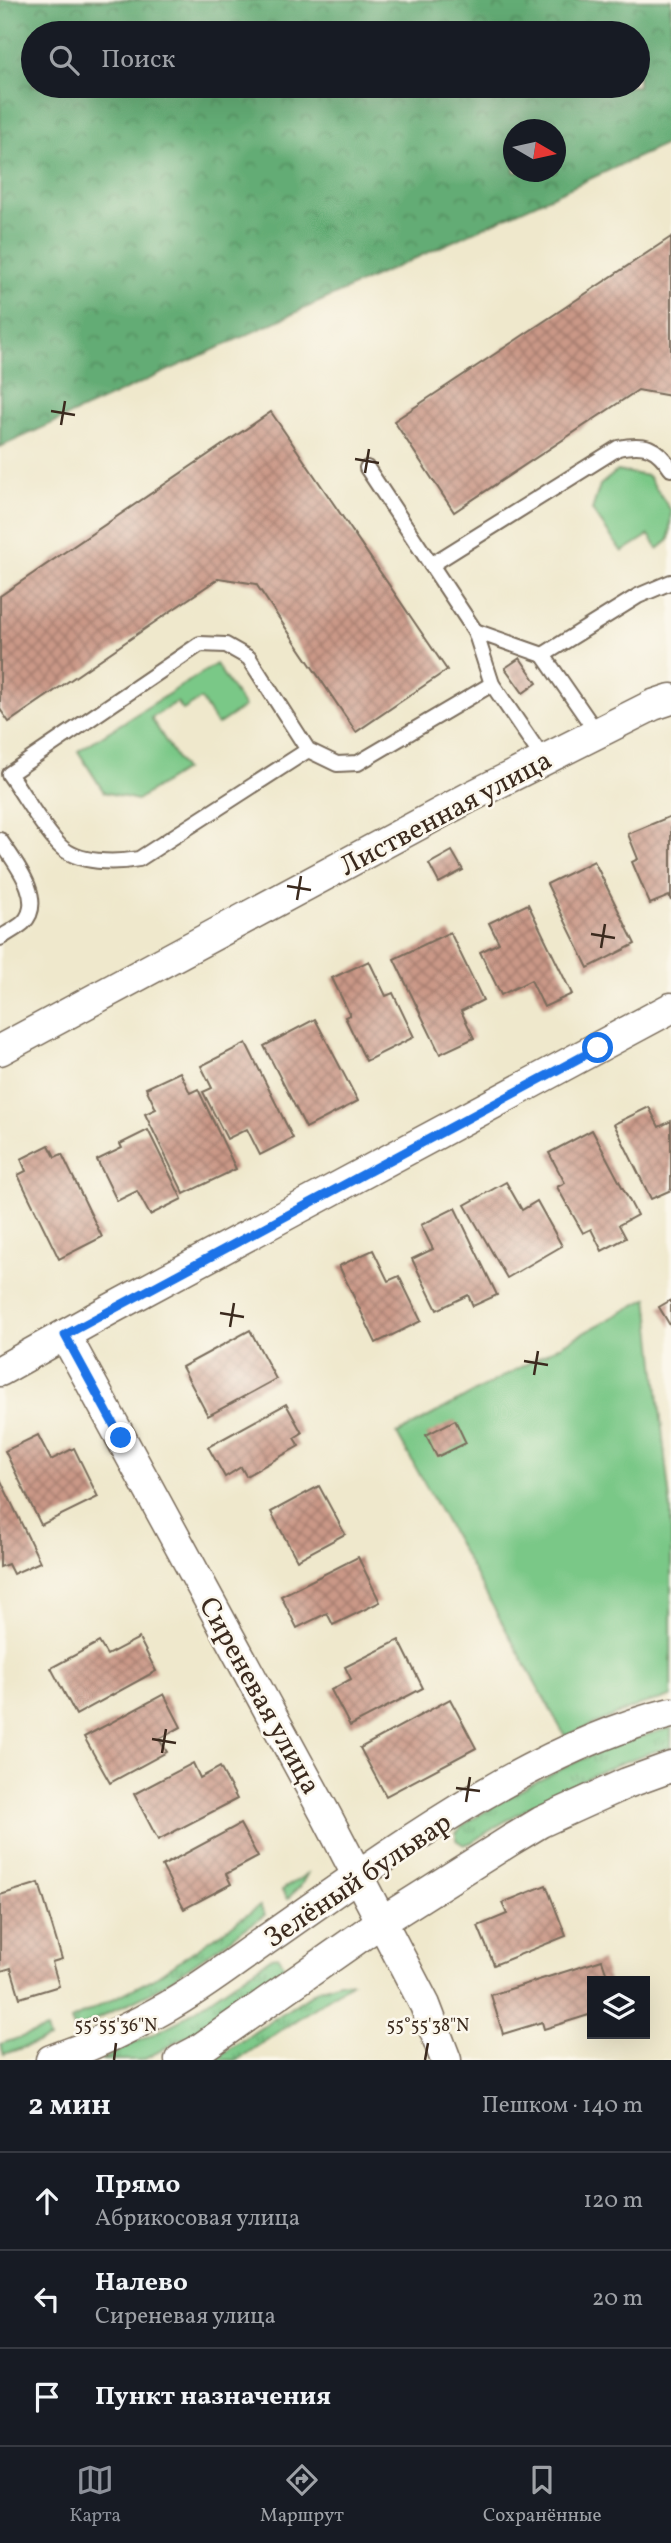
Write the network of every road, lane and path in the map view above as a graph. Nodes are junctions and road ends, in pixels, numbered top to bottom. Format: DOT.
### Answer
graph roads {
  1 [pos="367,468"];
  2 [pos="671,469"];
  3 [pos="431,565"];
  4 [pos="671,582"];
  5 [pos="475,631"];
  6 [pos="544,655"];
  7 [pos="492,684"];
  8 [pos="671,699"];
  9 [pos="597,733"];
  10 [pos="309,750"];
  11 [pos="544,760"];
  12 [pos="0,841"];
  13 [pos="0,938"];
  14 [pos="671,1008"];
  15 [pos="0,1050"];
  16 [pos="65,1335"];
  17 [pos="0,1371"];
  18 [pos="671,1713"];
  19 [pos="671,1767"];
  20 [pos="357,1876"];
  21 [pos="382,1922"];
  22 [pos="51,2060"];
  23 [pos="180,2060"];
  24 [pos="446,2060"];
  1 -- 3 [label="lane"];
  2 -- 3 [label="lane"];
  3 -- 5 [label="lane"];
  4 -- 6 [label="lane"];
  5 -- 6 [label="lane"];
  5 -- 7 [label="lane"];
  6 -- 9 [label="lane"];
  7 -- 10 [label="lane"];
  7 -- 11 [label="lane"];
  8 -- 9 [label="street, Лиственная улица"];
  9 -- 11 [label="street, Лиственная улица"];
  10 -- 10 [label="lane"];
  11 -- 15 [label="street, Лиственная улица"];
  12 -- 13 [label="lane"];
  14 -- 16 [label="street"];
  16 -- 17 [label="street"];
  16 -- 20 [label="street, Сиреневая улица"];
  18 -- 20 [label="street, Зелёный бульвар"];
  19 -- 21 [label="street, Зелёный бульвар"];
  20 -- 21 [label="street, Сиреневая улица"];
  20 -- 22 [label="street, Зелёный бульвар"];
  21 -- 23 [label="street, Зелёный бульвар"];
  21 -- 24 [label="street, Сиреневая улица"];
}
